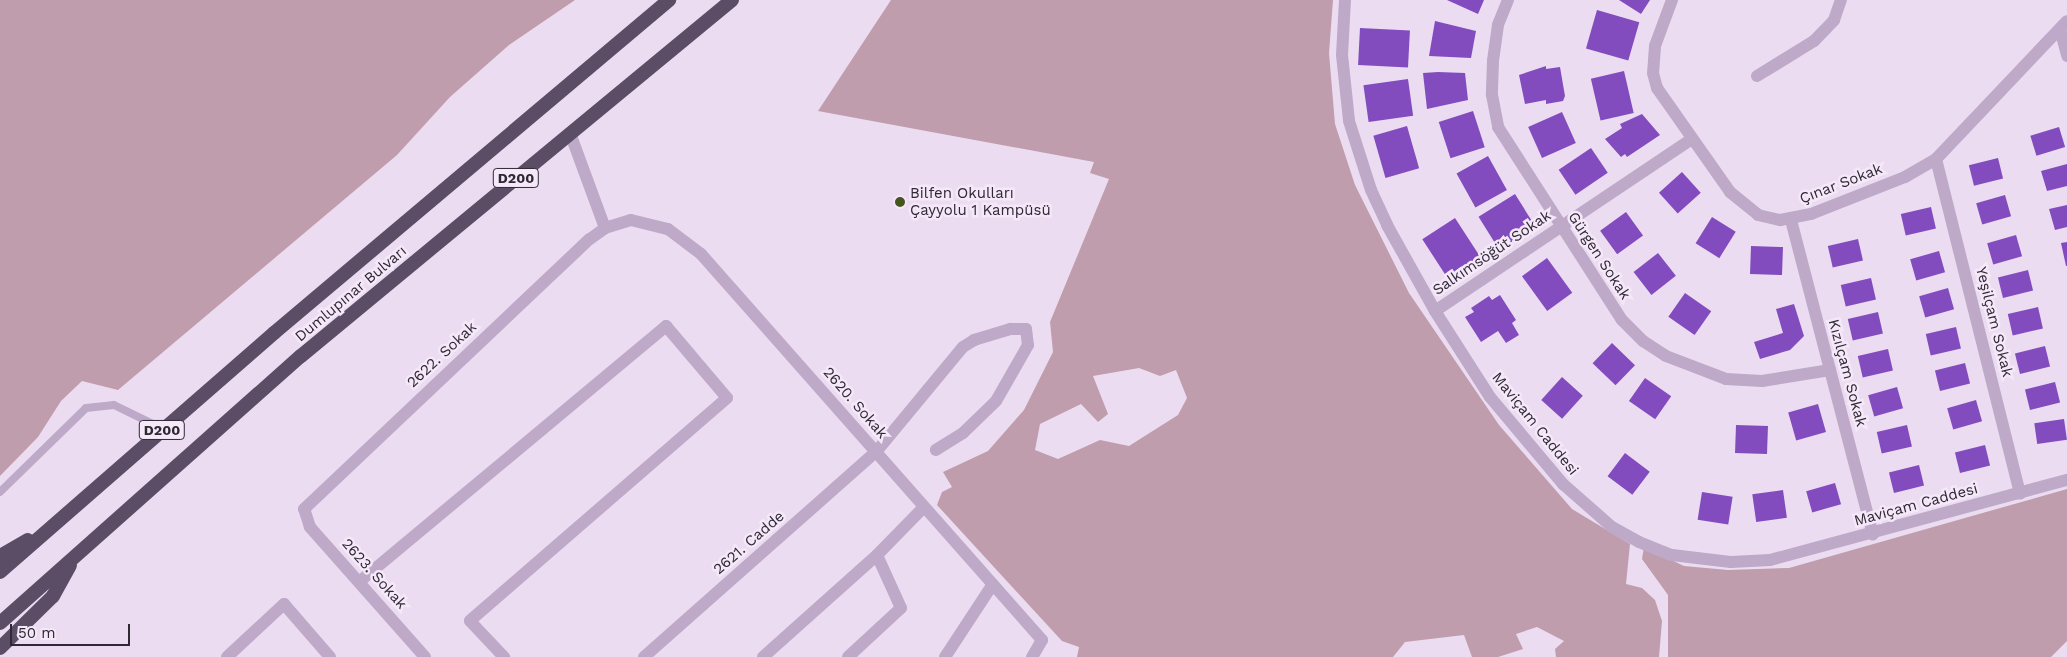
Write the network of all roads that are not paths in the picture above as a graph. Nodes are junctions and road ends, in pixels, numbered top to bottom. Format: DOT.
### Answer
graph roads {
  1 [pos="669,0"];
  2 [pos="732,0"];
  3 [pos="1345,0"];
  4 [pos="1508,0"];
  5 [pos="1672,0"];
  6 [pos="1841,0"];
  7 [pos="2063,25"];
  8 [pos="2067,56"];
  9 [pos="1757,76"];
  10 [pos="570,133"];
  11 [pos="1692,140"];
  12 [pos="1936,159"];
  13 [pos="1791,220"];
  14 [pos="1561,226"];
  15 [pos="605,228"];
  16 [pos="1434,311"];
  17 [pos="1830,370"];
  18 [pos="163,429"];
  19 [pos="936,450"];
  20 [pos="876,452"];
  21 [pos="2067,480"];
  22 [pos="0,492"];
  23 [pos="2020,494"];
  24 [pos="924,507"];
  25 [pos="304,509"];
  26 [pos="50,528"];
  27 [pos="1873,534"];
  28 [pos="877,555"];
  29 [pos="0,556"];
  30 [pos="75,556"];
  31 [pos="0,572"];
  32 [pos="359,582"];
  33 [pos="993,584"];
  34 [pos="0,623"];
  35 [pos="0,648"];
  36 [pos="227,657"];
  37 [pos="330,657"];
  38 [pos="425,657"];
  39 [pos="504,657"];
  40 [pos="644,657"];
  41 [pos="763,657"];
  42 [pos="848,657"];
  43 [pos="945,657"];
  44 [pos="1032,657"];
  1 -- 18 [label="highway, Dumlupınar Bulvarı / D200"];
  2 -- 10 [label="highway, Dumlupınar Bulvarı / D200"];
  3 -- 16 [label="street, Maviçam Caddesi"];
  4 -- 14 [label="street, Gürgen Sokak"];
  5 -- 11 [label="street, Çınar Sokak"];
  6 -- 9 [label="street"];
  7 -- 8 [label="street"];
  7 -- 12 [label="street, Çınar Sokak"];
  10 -- 15 [label="street"];
  10 -- 30 [label="highway, Dumlupınar Bulvarı / D200"];
  11 -- 13 [label="street, Çınar Sokak"];
  11 -- 14 [label="street, Salkımsöğüt Sokak"];
  12 -- 13 [label="street, Çınar Sokak"];
  12 -- 23 [label="street, Yeşilçam Sokak"];
  13 -- 17 [label="street, Kızılçam Sokak"];
  14 -- 16 [label="street, Salkımsöğüt Sokak"];
  14 -- 17 [label="street, Gürgen Sokak"];
  15 -- 20 [label="street, 2620. Sokak"];
  15 -- 25 [label="street, 2622. Sokak"];
  16 -- 27 [label="street, Maviçam Caddesi"];
  17 -- 27 [label="street, Kızılçam Sokak"];
  18 -- 22 [label="lane"];
  18 -- 26 [label="highway, Dumlupınar Bulvarı / D200"];
  19 -- 20 [label="street, 2621. Cadde"];
  20 -- 24 [label="street, 2620. Sokak"];
  20 -- 40 [label="street, 2621. Cadde"];
  21 -- 23 [label="street, Maviçam Caddesi"];
  23 -- 27 [label="street, Maviçam Caddesi"];
  24 -- 28 [label="street"];
  24 -- 33 [label="street, 2620. Sokak"];
  25 -- 32 [label="street, 2623. Sokak"];
  26 -- 29 [label="highway"];
  26 -- 31 [label="highway, Dumlupınar Bulvarı / D200"];
  28 -- 41 [label="street"];
  28 -- 42 [label="street"];
  30 -- 34 [label="highway, Dumlupınar Bulvarı / D200"];
  30 -- 35 [label="highway"];
  32 -- 38 [label="street, 2623. Sokak"];
  32 -- 39 [label="street"];
  33 -- 43 [label="street"];
  33 -- 44 [label="street, 2620. Sokak"];
  36 -- 37 [label="street"];
}
